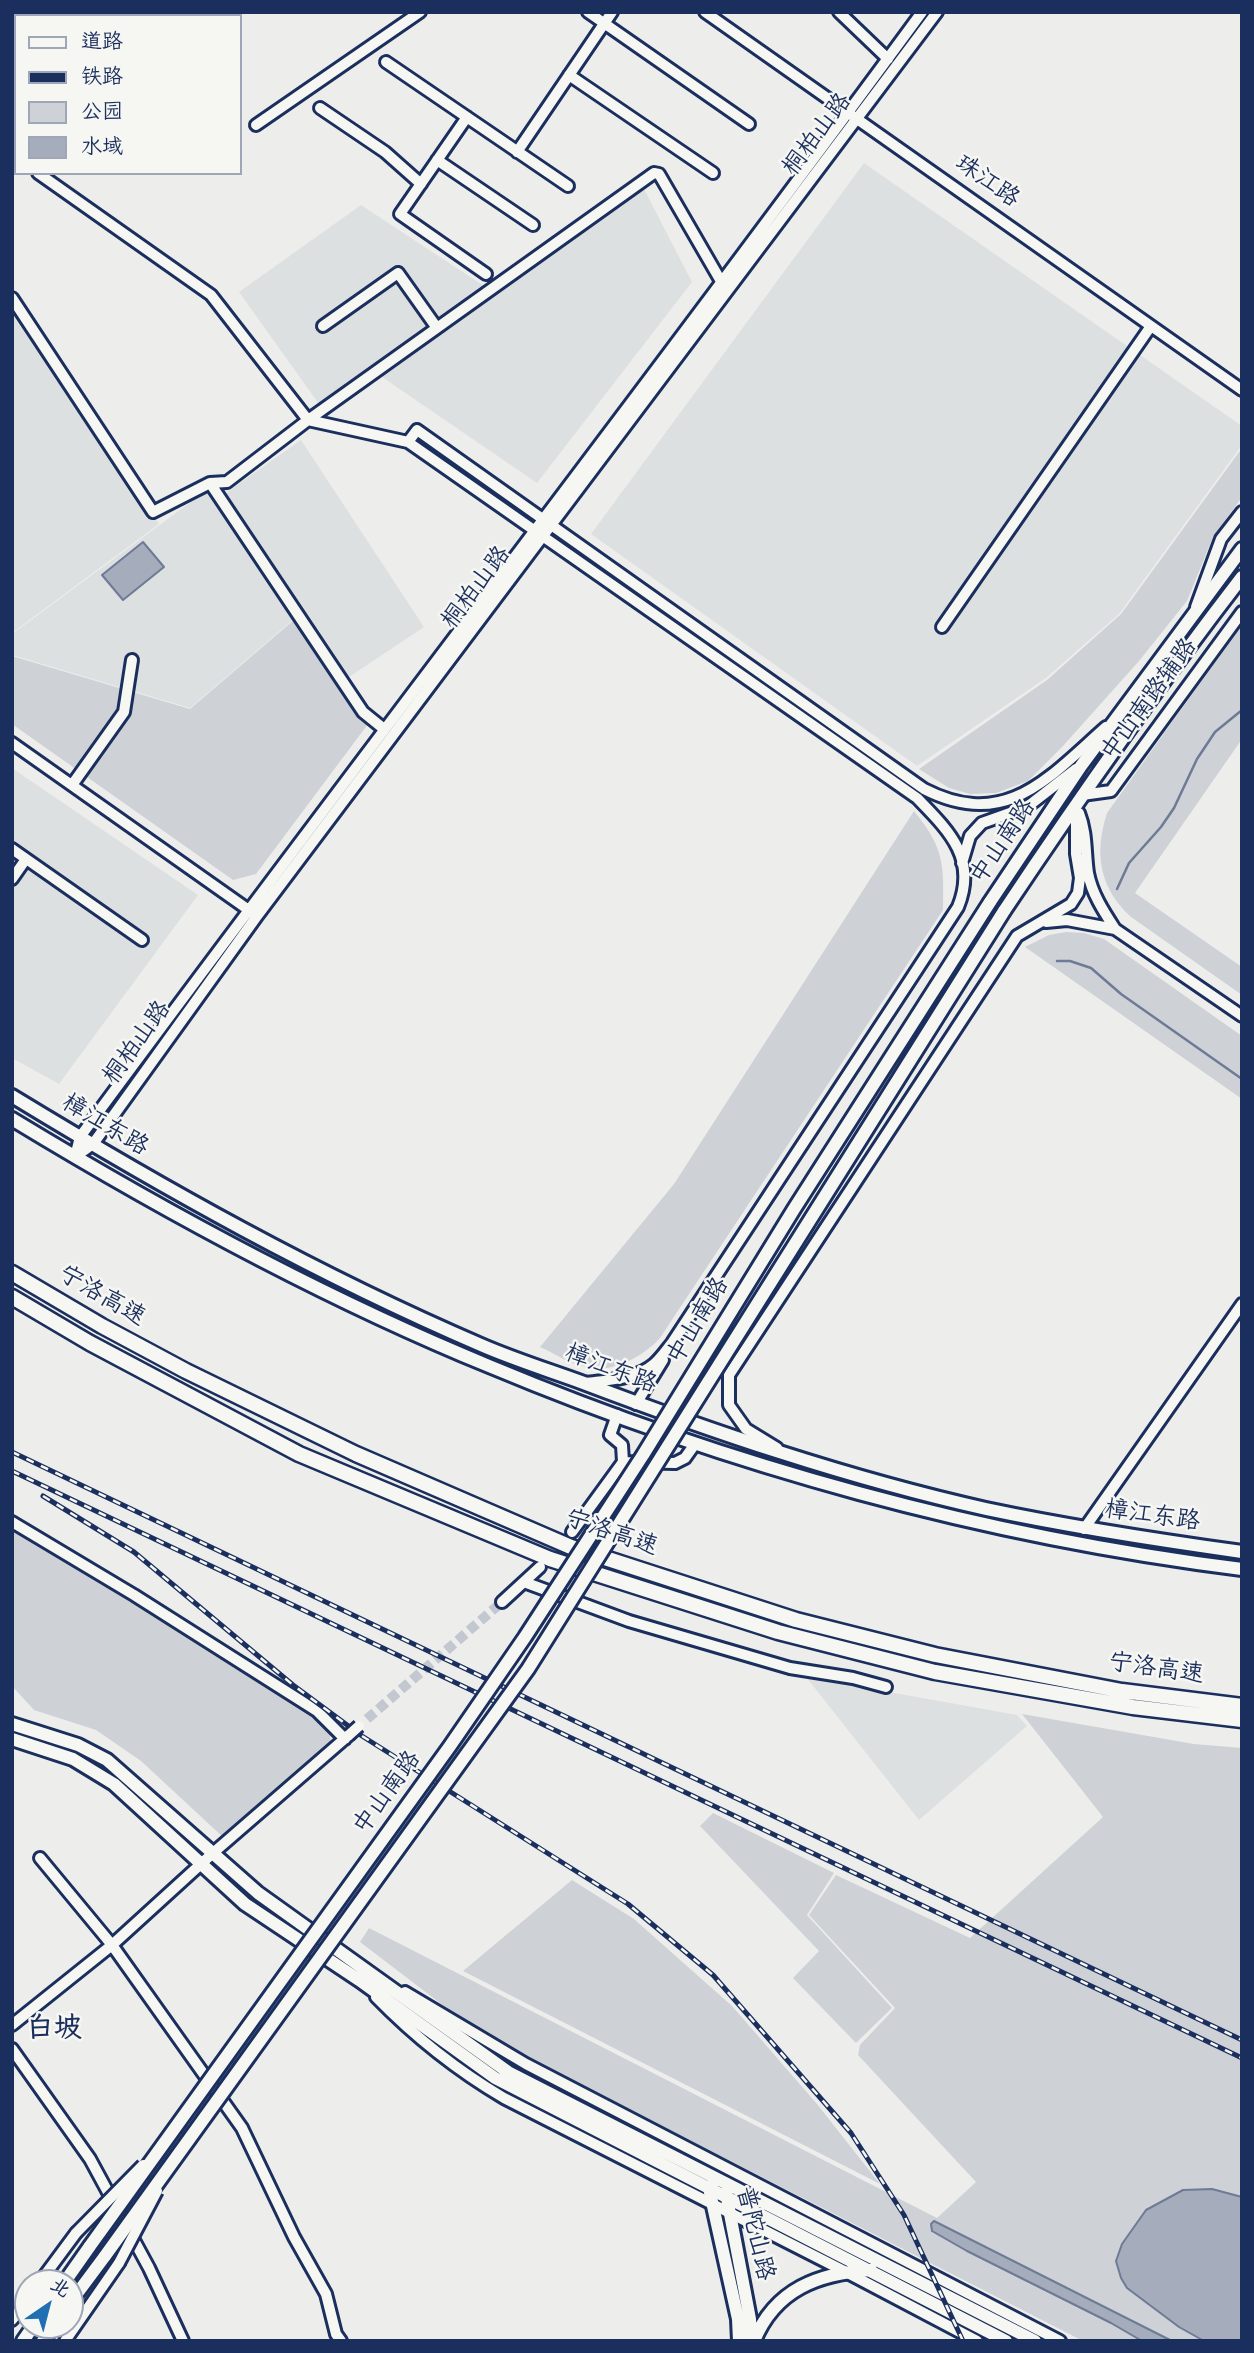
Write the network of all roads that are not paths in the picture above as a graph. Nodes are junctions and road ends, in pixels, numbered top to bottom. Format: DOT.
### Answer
graph roads {
  1 [pos="420,12"];
  2 [pos="588,12"];
  3 [pos="612,12"];
  4 [pos="705,12"];
  5 [pos="839,12"];
  6 [pos="922,12"];
  7 [pos="937,12"];
  8 [pos="604,24"];
  9 [pos="888,59"];
  10 [pos="386,62"];
  11 [pos="569,75"];
  12 [pos="320,108"];
  13 [pos="854,115"];
  14 [pos="467,117"];
  15 [pos="749,124"];
  16 [pos="256,125"];
  17 [pos="517,152"];
  18 [pos="437,160"];
  19 [pos="713,173"];
  20 [pos="41,175"];
  21 [pos="421,184"];
  22 [pos="568,187"];
  23 [pos="533,225"];
  24 [pos="486,274"];
  25 [pos="722,283"];
  26 [pos="12,298"];
  27 [pos="323,326"];
  28 [pos="1151,326"];
  29 [pos="437,328"];
  30 [pos="1242,390"];
  31 [pos="308,420"];
  32 [pos="408,442"];
  33 [pos="210,483"];
  34 [pos="1242,512"];
  35 [pos="548,522"];
  36 [pos="535,530"];
  37 [pos="545,536"];
  38 [pos="1242,549"];
  39 [pos="1242,577"];
  40 [pos="1194,612"];
  41 [pos="1242,612"];
  42 [pos="942,627"];
  43 [pos="132,660"];
  44 [pos="1118,716"];
  45 [pos="384,729"];
  46 [pos="12,743"];
  47 [pos="1081,766"];
  48 [pos="72,785"];
  49 [pos="1079,799"];
  50 [pos="12,849"];
  51 [pos="26,859"];
  52 [pos="962,863"];
  53 [pos="12,879"];
  54 [pos="253,913"];
  55 [pos="1036,923"];
  56 [pos="1115,929"];
  57 [pos="142,940"];
  58 [pos="1242,1016"];
  59 [pos="12,1096"];
  60 [pos="12,1119"];
  61 [pos="80,1137"];
  62 [pos="93,1144"];
  63 [pos="75,1157"];
  64 [pos="12,1273"];
  65 [pos="12,1297"];
  66 [pos="1242,1304"];
  67 [pos="672,1343"];
  68 [pos="583,1383"];
  69 [pos="636,1404"];
  70 [pos="617,1415"];
  71 [pos="695,1444"];
  72 [pos="788,1455"];
  73 [pos="623,1462"];
  74 [pos="12,1522"];
  75 [pos="1084,1529"];
  76 [pos="572,1532"];
  77 [pos="1242,1552"];
  78 [pos="540,1567"];
  79 [pos="1242,1569"];
  80 [pos="524,1581"];
  81 [pos="502,1602"];
  82 [pos="886,1687"];
  83 [pos="1242,1706"];
  84 [pos="1242,1720"];
  85 [pos="363,1723"];
  86 [pos="12,1724"];
  87 [pos="347,1737"];
  88 [pos="12,1739"];
  89 [pos="213,1853"];
  90 [pos="40,1858"];
  91 [pos="202,1863"];
  92 [pos="112,1945"];
  93 [pos="363,1975"];
  94 [pos="12,2025"];
  95 [pos="12,2049"];
  96 [pos="160,2148"];
  97 [pos="173,2159"];
  98 [pos="717,2178"];
  99 [pos="728,2197"];
  100 [pos="713,2205"];
  101 [pos="730,2214"];
  102 [pos="49,2269"];
  103 [pos="74,2269"];
  104 [pos="872,2270"];
  105 [pos="846,2272"];
  106 [pos="84,2284"];
  107 [pos="65,2341"];
  108 [pos="183,2341"];
  109 [pos="341,2341"];
  110 [pos="739,2341"];
  111 [pos="752,2341"];
  112 [pos="977,2341"];
  113 [pos="1006,2341"];
  114 [pos="1035,2341"];
  115 [pos="1060,2341"];
  1 -- 16 [label="street"];
  2 -- 8 [label="street"];
  3 -- 8 [label="street"];
  4 -- 13 [label="street, 珠江路"];
  5 -- 9 [label="street"];
  6 -- 9 [label="street, 桐柏山路"];
  7 -- 13 [label="street, 桐柏山路"];
  8 -- 11 [label="street"];
  8 -- 15 [label="street"];
  9 -- 13 [label="street, 桐柏山路"];
  10 -- 14 [label="street"];
  11 -- 17 [label="street"];
  11 -- 19 [label="street"];
  12 -- 21 [label="street"];
  13 -- 25 [label="street, 桐柏山路"];
  13 -- 28 [label="street, 珠江路"];
  13 -- 35 [label="street, 桐柏山路"];
  14 -- 17 [label="street"];
  14 -- 18 [label="street"];
  17 -- 22 [label="street"];
  18 -- 21 [label="street"];
  18 -- 23 [label="street"];
  20 -- 31 [label="street"];
  21 -- 24 [label="street"];
  25 -- 29 [label="street"];
  25 -- 35 [label="street, 桐柏山路"];
  26 -- 33 [label="street"];
  27 -- 29 [label="street"];
  28 -- 30 [label="street, 珠江路"];
  28 -- 42 [label="street"];
  29 -- 31 [label="street"];
  31 -- 32 [label="street"];
  31 -- 33 [label="street"];
  32 -- 35 [label="street"];
  32 -- 36 [label="street"];
  33 -- 45 [label="street"];
  34 -- 40 [label="street, 中山南路辅路"];
  35 -- 36 [label="street, 桐柏山路"];
  35 -- 37 [label="street, 桐柏山路"];
  35 -- 44 [label="street"];
  36 -- 37 [label="street"];
  36 -- 45 [label="street, 桐柏山路"];
  37 -- 52 [label="street"];
  37 -- 54 [label="street, 桐柏山路"];
  38 -- 40 [label="main road, 中山南路"];
  39 -- 49 [label="main road, 中山南路"];
  40 -- 44 [label="main road, 中山南路"];
  41 -- 49 [label="street, 中山南路辅路"];
  43 -- 48 [label="street"];
  44 -- 47 [label="main road, 中山南路"];
  45 -- 54 [label="street, 桐柏山路"];
  46 -- 48 [label="street"];
  47 -- 52 [label="street"];
  47 -- 96 [label="main road, 中山南路, bridge"];
  48 -- 54 [label="street"];
  49 -- 55 [label="street"];
  49 -- 56 [label="street"];
  49 -- 97 [label="main road, 中山南路, bridge"];
  50 -- 51 [label="street"];
  51 -- 53 [label="street"];
  51 -- 57 [label="street"];
  52 -- 67 [label="street"];
  54 -- 61 [label="street, 桐柏山路"];
  54 -- 62 [label="street, 桐柏山路"];
  55 -- 56 [label="street"];
  55 -- 72 [label="street"];
  56 -- 58 [label="street"];
  59 -- 61 [label="main road, 樟江东路"];
  60 -- 63 [label="main road, 樟江东路"];
  61 -- 62 [label="main road, 樟江东路"];
  61 -- 63 [label="street, 桐柏山路"];
  62 -- 63 [label="street, 桐柏山路"];
  62 -- 68 [label="main road, 樟江东路"];
  63 -- 70 [label="main road, 樟江东路"];
  64 -- 83 [label="highway, 宁洛高速"];
  65 -- 84 [label="highway, 宁洛高速"];
  66 -- 75 [label="street"];
  67 -- 68 [label="street"];
  67 -- 69 [label="street"];
  68 -- 69 [label="main road, 樟江东路"];
  69 -- 72 [label="main road, 樟江东路"];
  70 -- 71 [label="main road, 樟江东路"];
  70 -- 73 [label="street"];
  71 -- 73 [label="street"];
  71 -- 79 [label="main road, 樟江东路"];
  72 -- 75 [label="main road, 樟江东路"];
  73 -- 76 [label="street"];
  74 -- 87 [label="street"];
  75 -- 77 [label="main road, 樟江东路"];
  78 -- 80 [label="street"];
  80 -- 81 [label="street"];
  80 -- 82 [label="street"];
  85 -- 87 [label="street, bridge"];
  86 -- 89 [label="main road"];
  87 -- 89 [label="street"];
  88 -- 91 [label="main road"];
  89 -- 91 [label="street"];
  89 -- 93 [label="main road"];
  90 -- 92 [label="street"];
  91 -- 92 [label="street"];
  91 -- 93 [label="main road"];
  92 -- 94 [label="street"];
  92 -- 109 [label="street"];
  93 -- 98 [label="main road"];
  93 -- 100 [label="street"];
  95 -- 108 [label="street"];
  96 -- 102 [label="street, bridge"];
  96 -- 103 [label="main road, 中山南路, bridge"];
  97 -- 106 [label="main road, 中山南路, bridge"];
  97 -- 107 [label="street, bridge"];
  98 -- 99 [label="main road, 普陀山路"];
  98 -- 100 [label="main road, 普陀山路"];
  98 -- 114 [label="main road"];
  98 -- 115 [label="street"];
  99 -- 101 [label="main road, 普陀山路"];
  99 -- 104 [label="main road"];
  100 -- 101 [label="street"];
  100 -- 110 [label="main road, 普陀山路"];
  101 -- 105 [label="street"];
  101 -- 111 [label="main road, 普陀山路"];
  104 -- 105 [label="main road"];
  104 -- 113 [label="main road"];
  105 -- 111 [label="main road"];
  105 -- 112 [label="street"];
}
